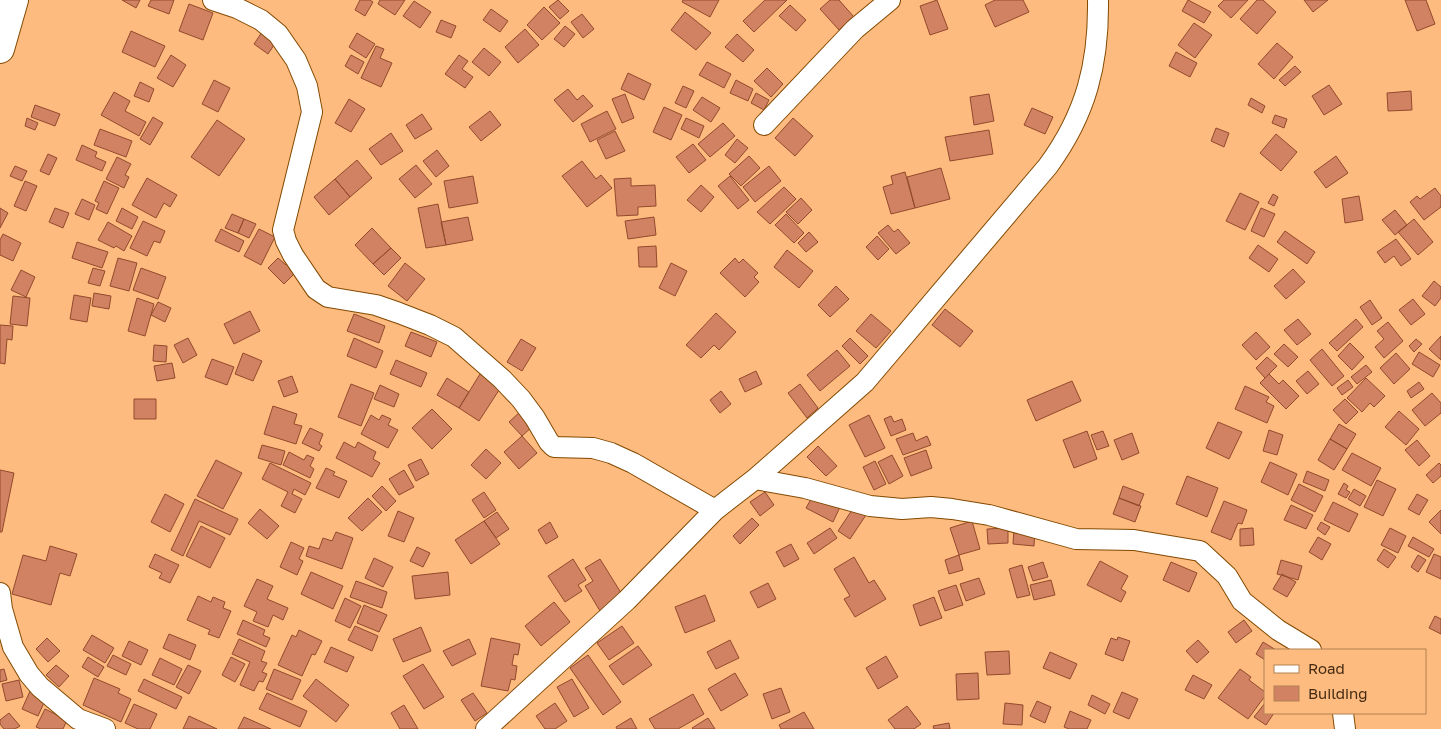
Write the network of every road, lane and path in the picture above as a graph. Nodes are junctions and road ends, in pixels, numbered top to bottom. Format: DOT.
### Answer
graph roads {
  1 [pos="14,0"];
  2 [pos="214,0"];
  3 [pos="890,0"];
  4 [pos="1098,0"];
  5 [pos="0,49"];
  6 [pos="764,125"];
  7 [pos="755,479"];
  8 [pos="715,510"];
  9 [pos="0,593"];
  10 [pos="1309,649"];
  11 [pos="1343,714"];
  12 [pos="77,724"];
  13 [pos="105,729"];
  14 [pos="486,729"];
  15 [pos="1344,729"];
  1 -- 5 [label="main road"];
  2 -- 8 [label="street"];
  3 -- 6 [label="street"];
  4 -- 7 [label="street"];
  7 -- 8 [label="street"];
  7 -- 10 [label="street"];
  8 -- 14 [label="street"];
  9 -- 12 [label="street"];
  11 -- 15 [label="street"];
  12 -- 13 [label="street"];
}
